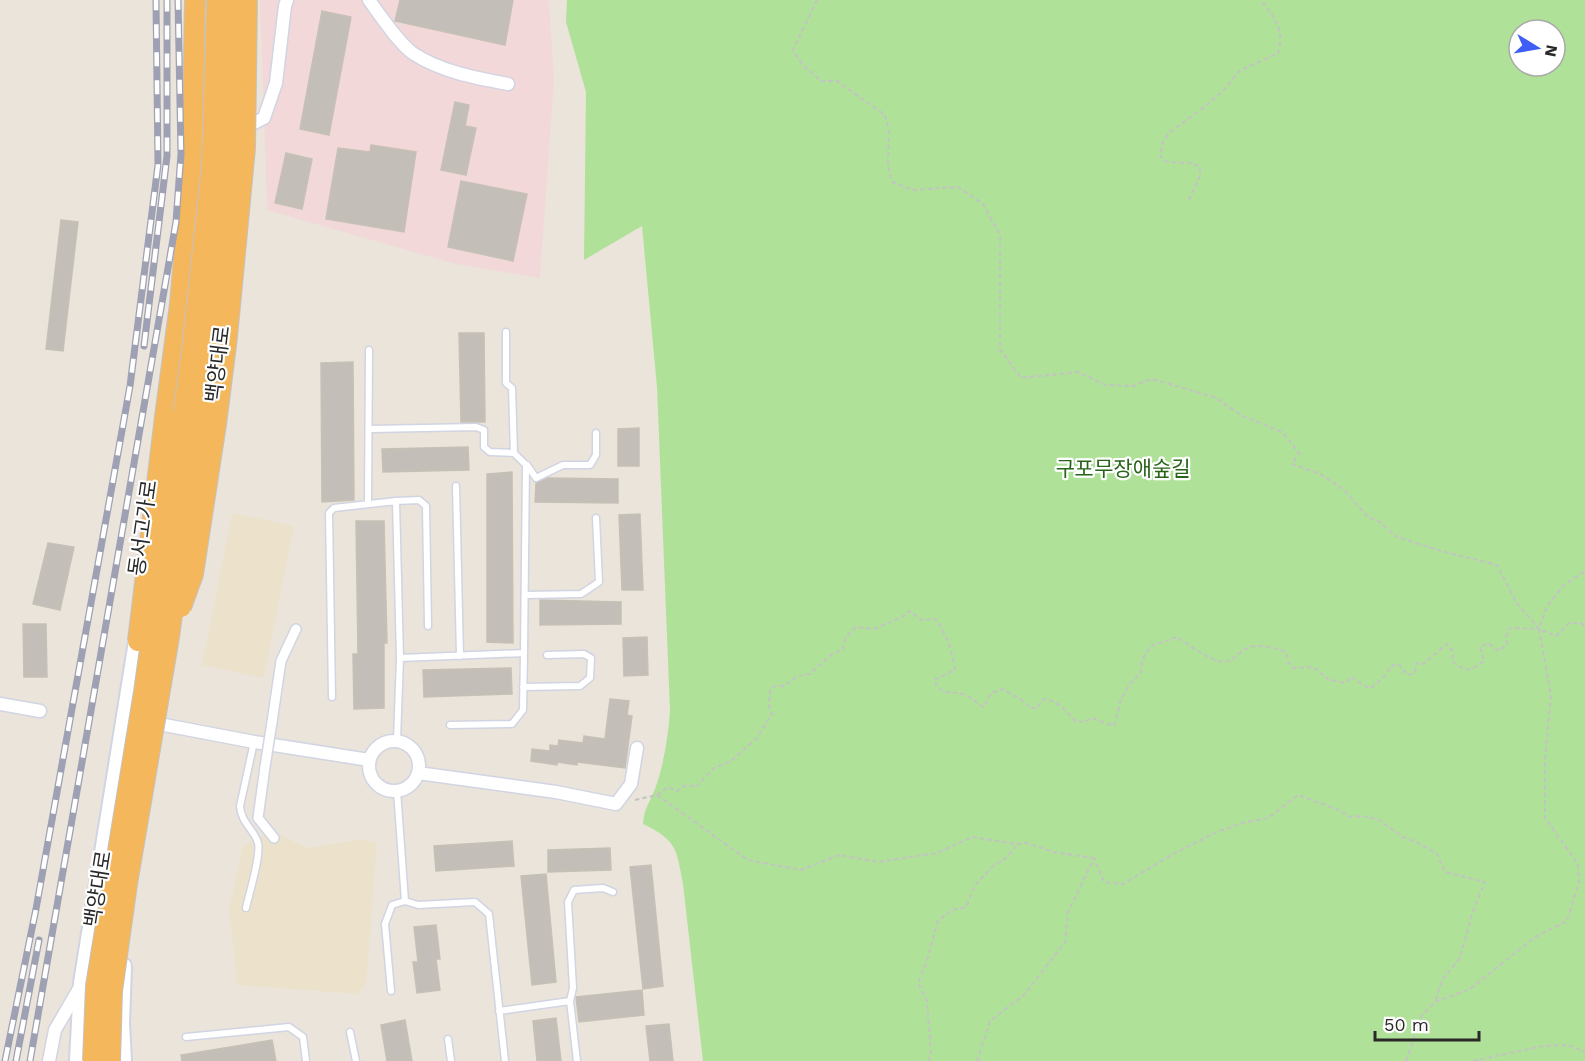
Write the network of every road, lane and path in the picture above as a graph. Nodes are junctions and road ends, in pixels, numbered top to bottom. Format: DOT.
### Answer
graph roads {
  1 [pos="195,0"];
  2 [pos="209,0"];
  3 [pos="217,0"];
  4 [pos="234,0"];
  5 [pos="247,0"];
  6 [pos="287,0"];
  7 [pos="369,0"];
  8 [pos="816,0"];
  9 [pos="1261,0"];
  10 [pos="508,84"];
  11 [pos="236,132"];
  12 [pos="1189,200"];
  13 [pos="506,332"];
  14 [pos="369,350"];
  15 [pos="370,429"];
  16 [pos="596,432"];
  17 [pos="514,453"];
  18 [pos="526,465"];
  19 [pos="456,486"];
  20 [pos="396,501"];
  21 [pos="368,503"];
  22 [pos="596,518"];
  23 [pos="1585,571"];
  24 [pos="525,595"];
  25 [pos="428,626"];
  26 [pos="1585,626"];
  27 [pos="296,629"];
  28 [pos="1539,629"];
  29 [pos="169,637"];
  30 [pos="524,653"];
  31 [pos="547,655"];
  32 [pos="460,656"];
  33 [pos="400,658"];
  34 [pos="523,687"];
  35 [pos="332,697"];
  36 [pos="0,704"];
  37 [pos="40,711"];
  38 [pos="125,718"];
  39 [pos="162,724"];
  40 [pos="450,724"];
  41 [pos="397,740"];
  42 [pos="254,742"];
  43 [pos="637,747"];
  44 [pos="369,760"];
  45 [pos="418,773"];
  46 [pos="397,791"];
  47 [pos="657,795"];
  48 [pos="616,804"];
  49 [pos="124,819"];
  50 [pos="274,838"];
  51 [pos="1018,844"];
  52 [pos="1094,858"];
  53 [pos="613,892"];
  54 [pos="405,901"];
  55 [pos="246,908"];
  56 [pos="82,983"];
  57 [pos="391,991"];
  58 [pos="570,1001"];
  59 [pos="1435,1002"];
  60 [pos="499,1011"];
  61 [pos="350,1032"];
  62 [pos="186,1037"];
  63 [pos="448,1039"];
  64 [pos="1585,1052"];
  65 [pos="49,1061"];
  66 [pos="78,1061"];
  67 [pos="93,1061"];
  68 [pos="110,1061"];
  69 [pos="123,1061"];
  70 [pos="306,1061"];
  71 [pos="356,1061"];
  72 [pos="452,1061"];
  73 [pos="505,1061"];
  74 [pos="577,1061"];
  75 [pos="928,1061"];
  76 [pos="977,1061"];
  77 [pos="1406,1061"];
  78 [pos="1473,1061"];
  1 -- 49 [label="highway, bridge"];
  2 -- 38 [label="main road, 백양대로"];
  3 -- 49 [label="highway, 동서고가로, bridge"];
  4 -- 11 [label="main road, 백양대로"];
  4 -- 29 [label="highway, 동서고가로, bridge"];
  5 -- 29 [label="highway, bridge"];
  6 -- 11 [label="street"];
  7 -- 10 [label="street"];
  8 -- 28 [label="path"];
  9 -- 12 [label="path"];
  11 -- 39 [label="main road, 백양대로"];
  13 -- 17 [label="lane"];
  14 -- 15 [label="lane"];
  15 -- 17 [label="lane"];
  15 -- 21 [label="lane"];
  16 -- 18 [label="lane"];
  17 -- 18 [label="lane"];
  18 -- 24 [label="lane"];
  19 -- 32 [label="lane"];
  20 -- 21 [label="lane"];
  20 -- 25 [label="lane"];
  20 -- 33 [label="lane"];
  21 -- 35 [label="lane"];
  22 -- 24 [label="lane"];
  23 -- 28 [label="path"];
  24 -- 30 [label="lane"];
  26 -- 28 [label="path"];
  27 -- 50 [label="street, bridge"];
  28 -- 47 [label="path"];
  28 -- 59 [label="path"];
  29 -- 68 [label="highway, 동서고가로, bridge"];
  30 -- 32 [label="lane"];
  30 -- 34 [label="lane"];
  31 -- 34 [label="lane"];
  32 -- 33 [label="lane"];
  33 -- 41 [label="lane"];
  34 -- 40 [label="lane"];
  36 -- 37 [label="street"];
  38 -- 39 [label="street"];
  38 -- 56 [label="main road, 백양대로"];
  39 -- 42 [label="street"];
  39 -- 69 [label="main road, 백양대로"];
  41 -- 44 [label="street"];
  41 -- 45 [label="street"];
  42 -- 44 [label="street"];
  42 -- 55 [label="lane"];
  43 -- 48 [label="street"];
  44 -- 46 [label="street"];
  45 -- 46 [label="street"];
  45 -- 48 [label="street"];
  46 -- 54 [label="lane"];
  47 -- 48 [label="path"];
  47 -- 51 [label="path"];
  49 -- 67 [label="highway, 동서고가로, bridge"];
  51 -- 52 [label="path"];
  51 -- 75 [label="path"];
  52 -- 59 [label="path"];
  52 -- 76 [label="path"];
  53 -- 58 [label="lane"];
  54 -- 57 [label="lane"];
  54 -- 60 [label="lane"];
  56 -- 65 [label="street"];
  56 -- 66 [label="main road, 백양대로"];
  58 -- 60 [label="lane"];
  58 -- 74 [label="lane"];
  59 -- 77 [label="path"];
  60 -- 73 [label="lane"];
  61 -- 71 [label="lane"];
  62 -- 70 [label="lane"];
  63 -- 72 [label="lane"];
  64 -- 78 [label="path"];
}
